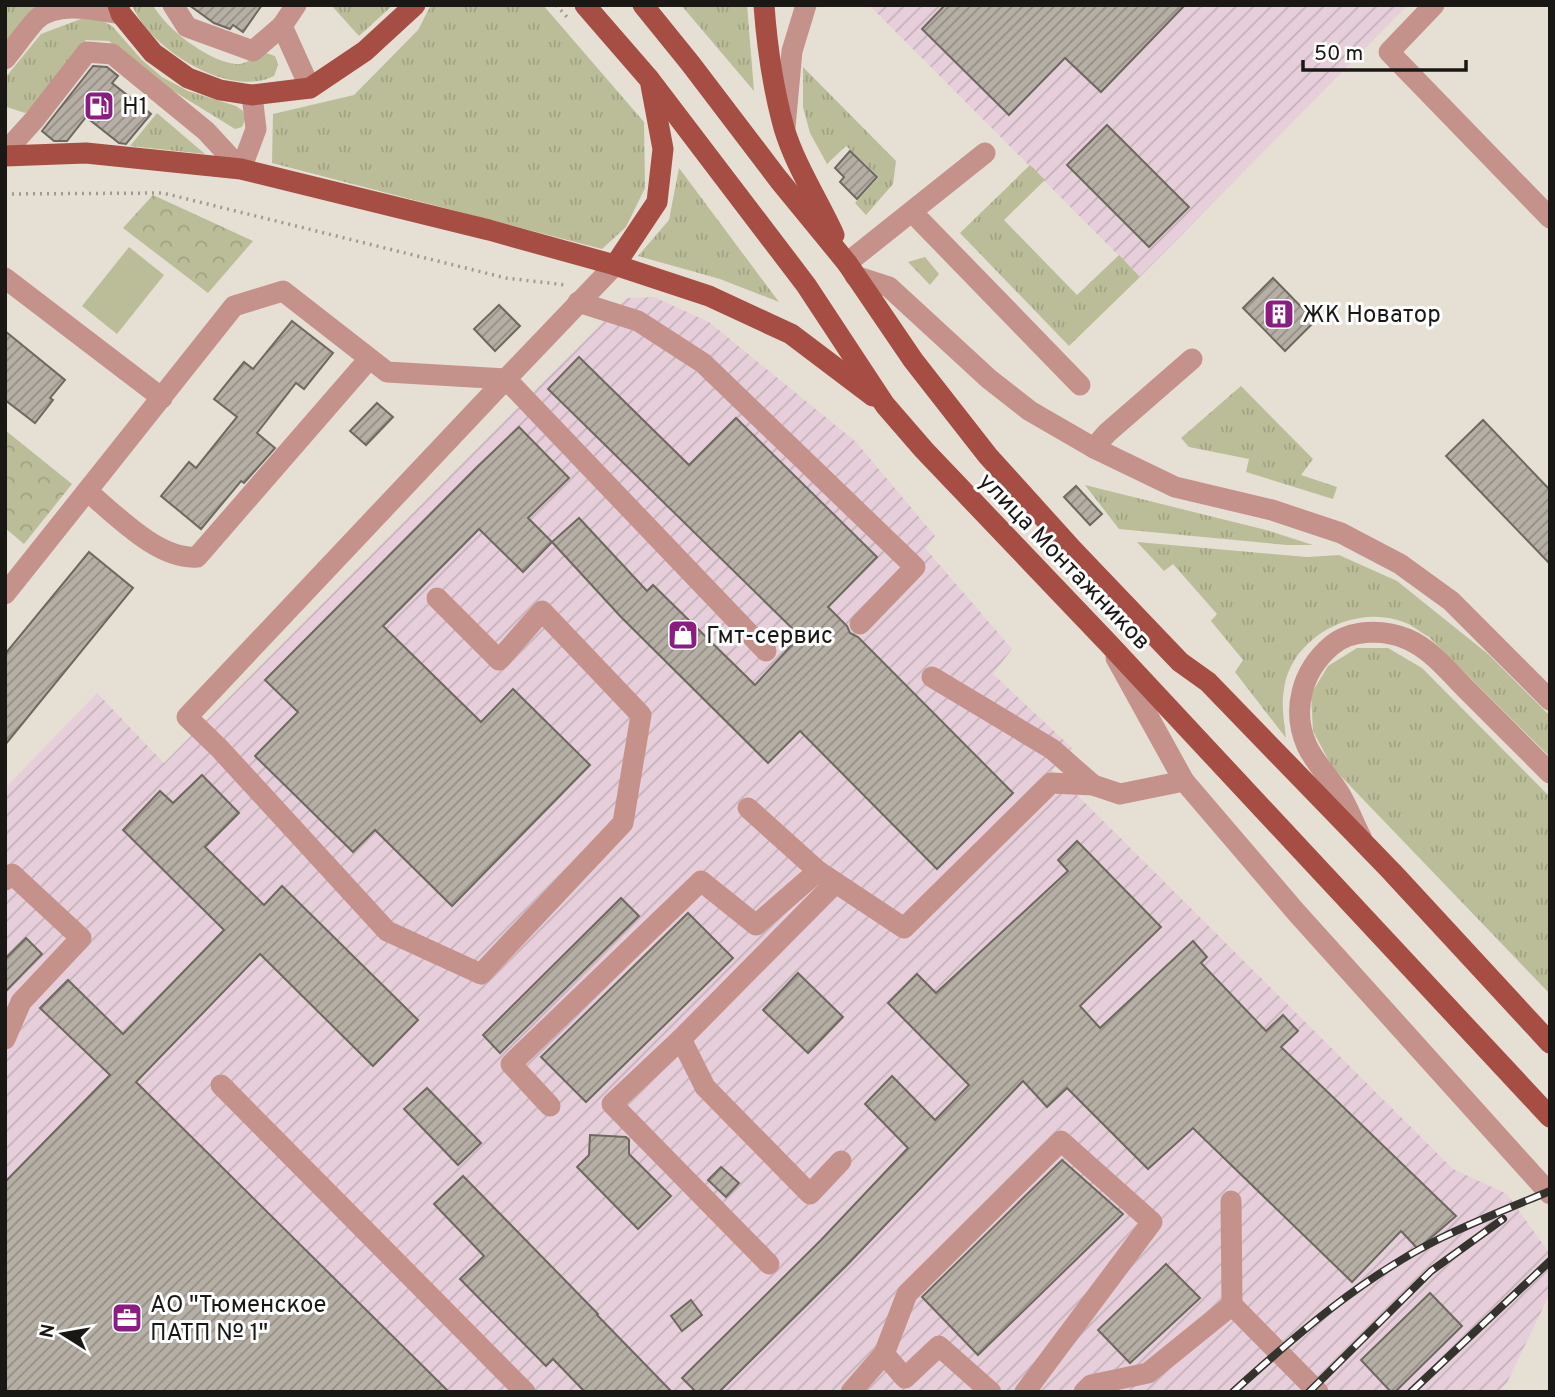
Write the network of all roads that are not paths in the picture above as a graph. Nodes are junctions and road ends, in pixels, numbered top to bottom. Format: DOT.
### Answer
graph roads {
  1 [pos="173,5"];
  2 [pos="296,5"];
  3 [pos="415,5"];
  4 [pos="585,5"];
  5 [pos="643,5"];
  6 [pos="764,5"];
  7 [pos="806,5"];
  8 [pos="1434,5"];
  9 [pos="120,10"];
  10 [pos="282,26"];
  11 [pos="5,59"];
  12 [pos="650,80"];
  13 [pos="310,88"];
  14 [pos="252,95"];
  15 [pos="785,129"];
  16 [pos="9,146"];
  17 [pos="985,153"];
  18 [pos="241,169"];
  19 [pos="912,212"];
  20 [pos="1550,218"];
  21 [pos="615,265"];
  22 [pos="851,270"];
  23 [pos="5,278"];
  24 [pos="584,295"];
  25 [pos="369,359"];
  26 [pos="1192,359"];
  27 [pos="506,379"];
  28 [pos="1080,385"];
  29 [pos="162,398"];
  30 [pos="885,405"];
  31 [pos="1094,448"];
  32 [pos="87,491"];
  33 [pos="5,594"];
  34 [pos="437,598"];
  35 [pos="860,624"];
  36 [pos="1109,644"];
  37 [pos="766,651"];
  38 [pos="932,677"];
  39 [pos="1550,700"];
  40 [pos="1550,773"];
  41 [pos="1184,781"];
  42 [pos="1093,785"];
  43 [pos="748,808"];
  44 [pos="1366,845"];
  45 [pos="826,877"];
  46 [pos="5,880"];
  47 [pos="5,1039"];
  48 [pos="681,1039"];
  49 [pos="1550,1043"];
  50 [pos="221,1085"];
  51 [pos="550,1106"];
  52 [pos="1550,1117"];
  53 [pos="841,1161"];
  54 [pos="1550,1194"];
  55 [pos="1230,1201"];
  56 [pos="769,1264"];
  57 [pos="1232,1305"];
  58 [pos="884,1354"];
  59 [pos="525,1392"];
  60 [pos="851,1392"];
  61 [pos="991,1392"];
  62 [pos="1025,1392"];
  63 [pos="1084,1392"];
  64 [pos="1318,1392"];
  1 -- 10 [label="street"];
  2 -- 10 [label="street"];
  3 -- 13 [label="main road"];
  4 -- 12 [label="main road, улица Монтажников"];
  5 -- 22 [label="main road, улица Монтажников"];
  6 -- 15 [label="main road"];
  7 -- 15 [label="street"];
  8 -- 20 [label="street"];
  9 -- 11 [label="street"];
  9 -- 14 [label="main road"];
  10 -- 13 [label="street"];
  12 -- 21 [label="main road"];
  12 -- 30 [label="main road, улица Монтажников"];
  13 -- 14 [label="main road"];
  14 -- 18 [label="street"];
  15 -- 22 [label="main road"];
  16 -- 18 [label="main road"];
  16 -- 18 [label="street"];
  17 -- 19 [label="street"];
  18 -- 21 [label="main road"];
  19 -- 22 [label="street"];
  19 -- 28 [label="street"];
  21 -- 24 [label="street"];
  21 -- 30 [label="main road"];
  22 -- 31 [label="street"];
  22 -- 44 [label="main road, улица Монтажников"];
  23 -- 29 [label="street"];
  24 -- 27 [label="street"];
  24 -- 35 [label="street"];
  25 -- 27 [label="street"];
  25 -- 29 [label="street"];
  25 -- 32 [label="street"];
  26 -- 31 [label="street"];
  27 -- 34 [label="street"];
  27 -- 37 [label="street"];
  29 -- 32 [label="street"];
  30 -- 36 [label="main road, улица Монтажников"];
  31 -- 39 [label="street"];
  32 -- 33 [label="street"];
  36 -- 41 [label="street"];
  36 -- 52 [label="main road, улица Монтажников"];
  38 -- 42 [label="street"];
  40 -- 44 [label="street"];
  41 -- 42 [label="street"];
  41 -- 54 [label="street"];
  42 -- 45 [label="street"];
  43 -- 45 [label="street"];
  44 -- 49 [label="main road, улица Монтажников"];
  45 -- 48 [label="street"];
  45 -- 51 [label="street"];
  46 -- 47 [label="street"];
  48 -- 53 [label="street"];
  48 -- 56 [label="street"];
  50 -- 59 [label="street"];
  55 -- 57 [label="street"];
  57 -- 63 [label="street"];
  57 -- 64 [label="street"];
  58 -- 60 [label="street"];
  58 -- 61 [label="street"];
  58 -- 62 [label="street"];
}
